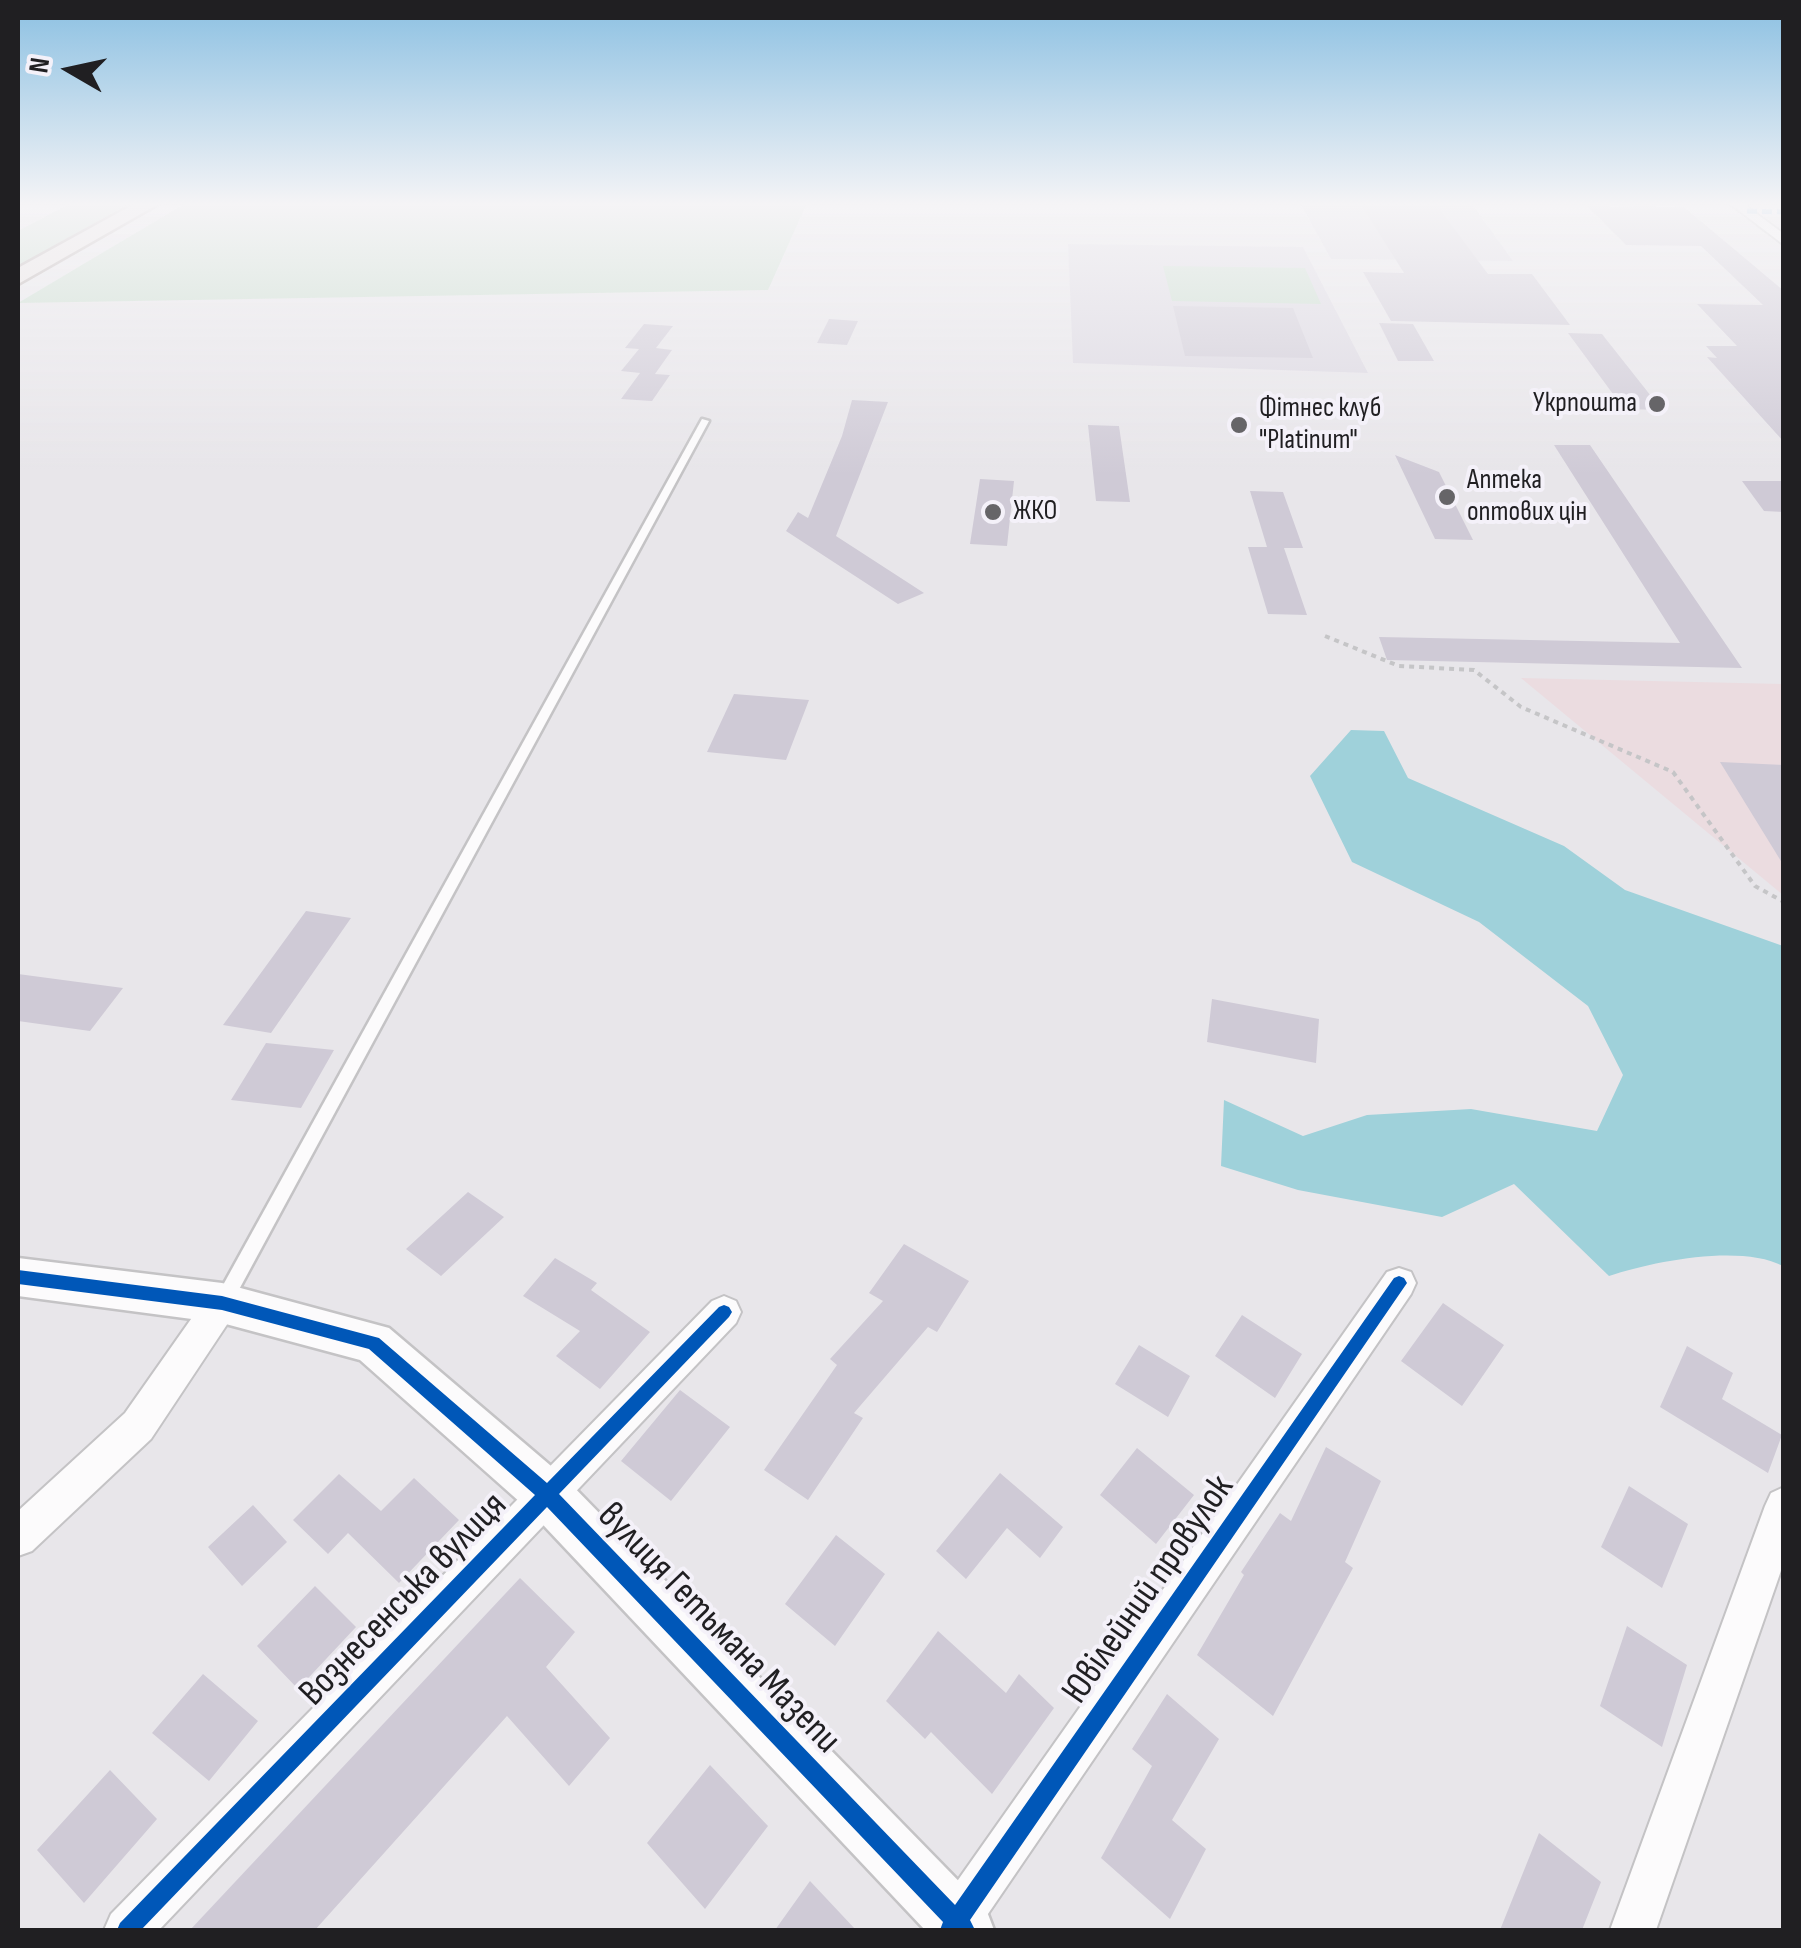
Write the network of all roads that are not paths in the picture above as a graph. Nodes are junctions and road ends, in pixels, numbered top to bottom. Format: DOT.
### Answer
graph roads {
  1 [pos="705,420"];
  2 [pos="18,1277"];
  3 [pos="1398,1284"];
  4 [pos="222,1303"];
  5 [pos="724,1312"];
  6 [pos="548,1494"];
  7 [pos="1784,1506"];
  8 [pos="18,1537"];
  9 [pos="957,1927"];
  10 [pos="127,1930"];
  11 [pos="1633,1930"];
  1 -- 4 [label="lane"];
  2 -- 4 [label="street, вулиця Гетьмана Мазепи"];
  3 -- 9 [label="street, Ювілейний провулок"];
  4 -- 6 [label="street, вулиця Гетьмана Мазепи"];
  4 -- 8 [label="street"];
  5 -- 6 [label="street, Вознесенська вулиця"];
  6 -- 9 [label="street, вулиця Гетьмана Мазепи"];
  6 -- 10 [label="street, Вознесенська вулиця"];
  7 -- 11 [label="street"];
}
